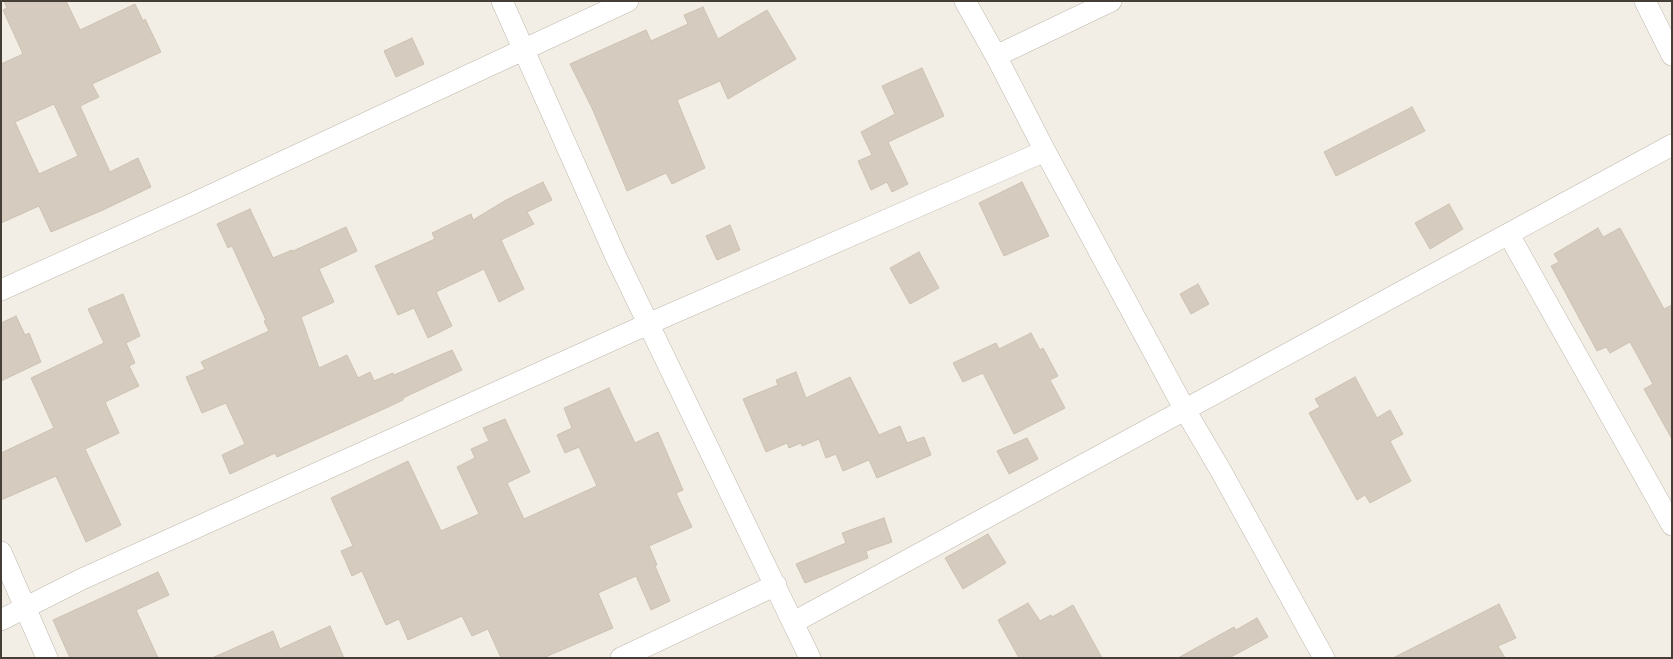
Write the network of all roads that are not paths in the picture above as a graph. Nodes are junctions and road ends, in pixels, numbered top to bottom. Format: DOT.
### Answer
graph roads {
  1 [pos="502,1"];
  2 [pos="628,1"];
  3 [pos="965,1"];
  4 [pos="1111,1"];
  5 [pos="1645,1"];
  6 [pos="524,49"];
  7 [pos="1672,55"];
  8 [pos="996,56"];
  9 [pos="1672,145"];
  10 [pos="1045,151"];
  11 [pos="1509,234"];
  12 [pos="1,290"];
  13 [pos="648,324"];
  14 [pos="1184,410"];
  15 [pos="1672,525"];
  16 [pos="1,552"];
  17 [pos="776,585"];
  18 [pos="27,608"];
  19 [pos="1,620"];
  20 [pos="794,622"];
  21 [pos="47,658"];
  22 [pos="621,658"];
  23 [pos="810,658"];
  24 [pos="1324,658"];
  1 -- 6 [label="street"];
  2 -- 6 [label="street"];
  3 -- 8 [label="street"];
  4 -- 8 [label="street"];
  5 -- 7 [label="street"];
  6 -- 12 [label="street"];
  6 -- 13 [label="street"];
  8 -- 10 [label="street"];
  9 -- 11 [label="street"];
  10 -- 13 [label="street"];
  10 -- 14 [label="street"];
  11 -- 14 [label="street"];
  11 -- 15 [label="street"];
  13 -- 17 [label="street"];
  13 -- 18 [label="street"];
  14 -- 20 [label="street"];
  14 -- 24 [label="street"];
  16 -- 18 [label="street"];
  17 -- 20 [label="street"];
  17 -- 22 [label="street"];
  18 -- 19 [label="street"];
  18 -- 21 [label="street"];
  20 -- 23 [label="street"];
}
